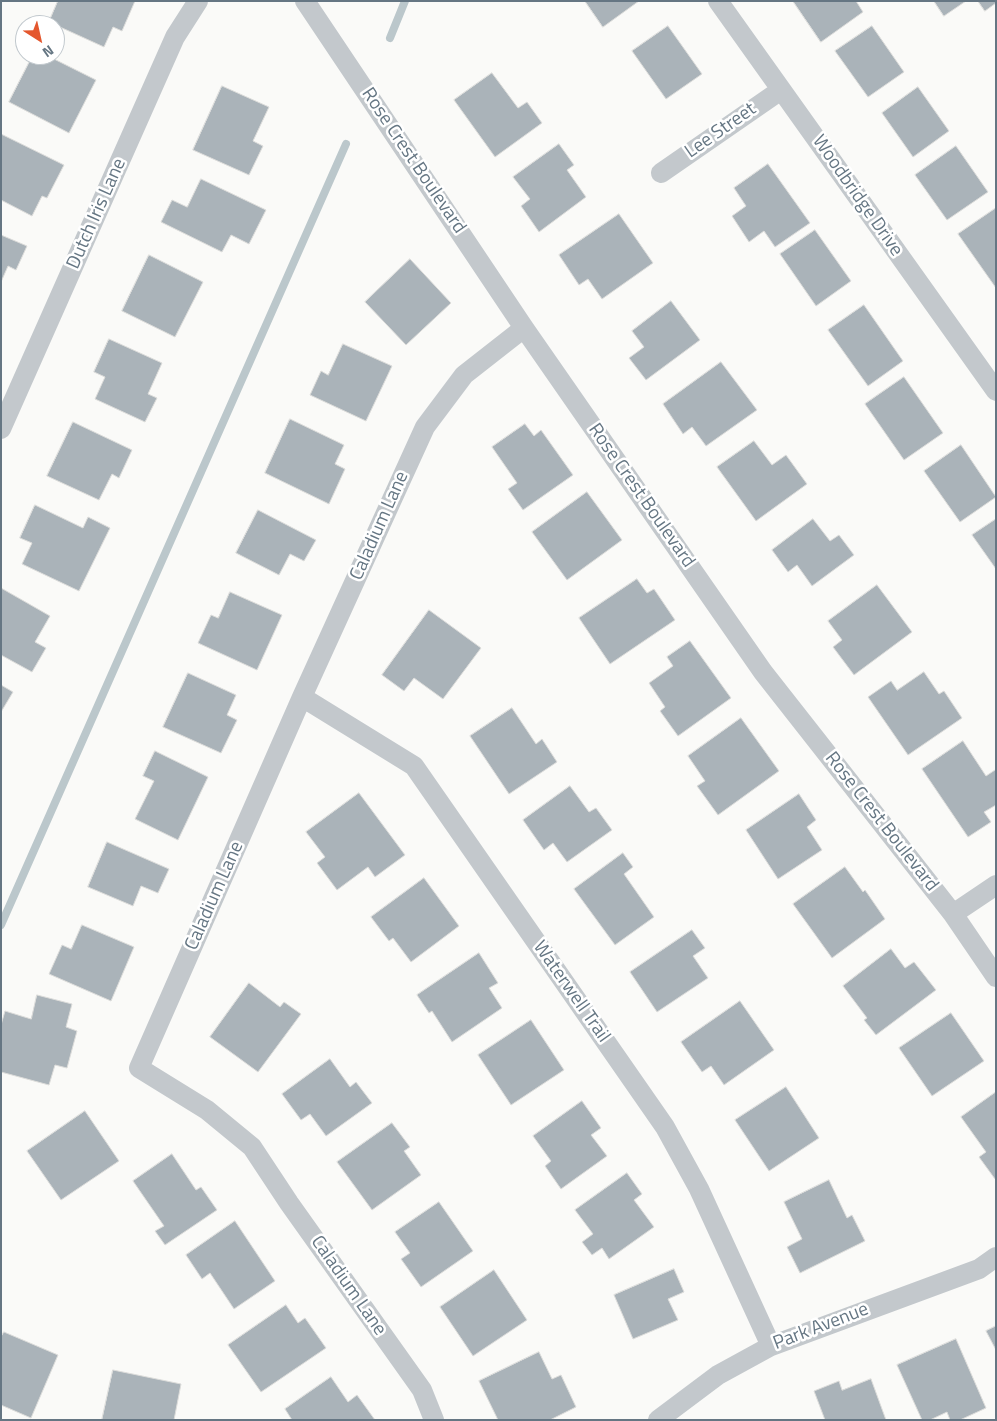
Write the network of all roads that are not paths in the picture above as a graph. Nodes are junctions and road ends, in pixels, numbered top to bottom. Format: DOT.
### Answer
graph roads {
  1 [pos="198,1"];
  2 [pos="305,1"];
  3 [pos="718,1"];
  4 [pos="781,90"];
  5 [pos="661,173"];
  6 [pos="524,328"];
  7 [pos="996,391"];
  8 [pos="1,429"];
  9 [pos="302,697"];
  10 [pos="996,885"];
  11 [pos="953,914"];
  12 [pos="996,977"];
  13 [pos="996,1257"];
  14 [pos="771,1346"];
  15 [pos="434,1420"];
  16 [pos="658,1420"];
  1 -- 8 [label="street, Dutch Iris Lane"];
  2 -- 6 [label="street, Rose Crest Boulevard"];
  3 -- 4 [label="street, Woodbridge Drive"];
  4 -- 5 [label="street, Lee Street"];
  4 -- 7 [label="street, Woodbridge Drive"];
  6 -- 9 [label="street, Caladium Lane"];
  6 -- 11 [label="street, Rose Crest Boulevard"];
  9 -- 14 [label="street, Waterwell Trail"];
  9 -- 15 [label="street, Caladium Lane"];
  10 -- 11 [label="street"];
  11 -- 12 [label="street, Rose Crest Boulevard"];
  13 -- 14 [label="street, Park Avenue"];
  14 -- 16 [label="street, Park Avenue"];
}
